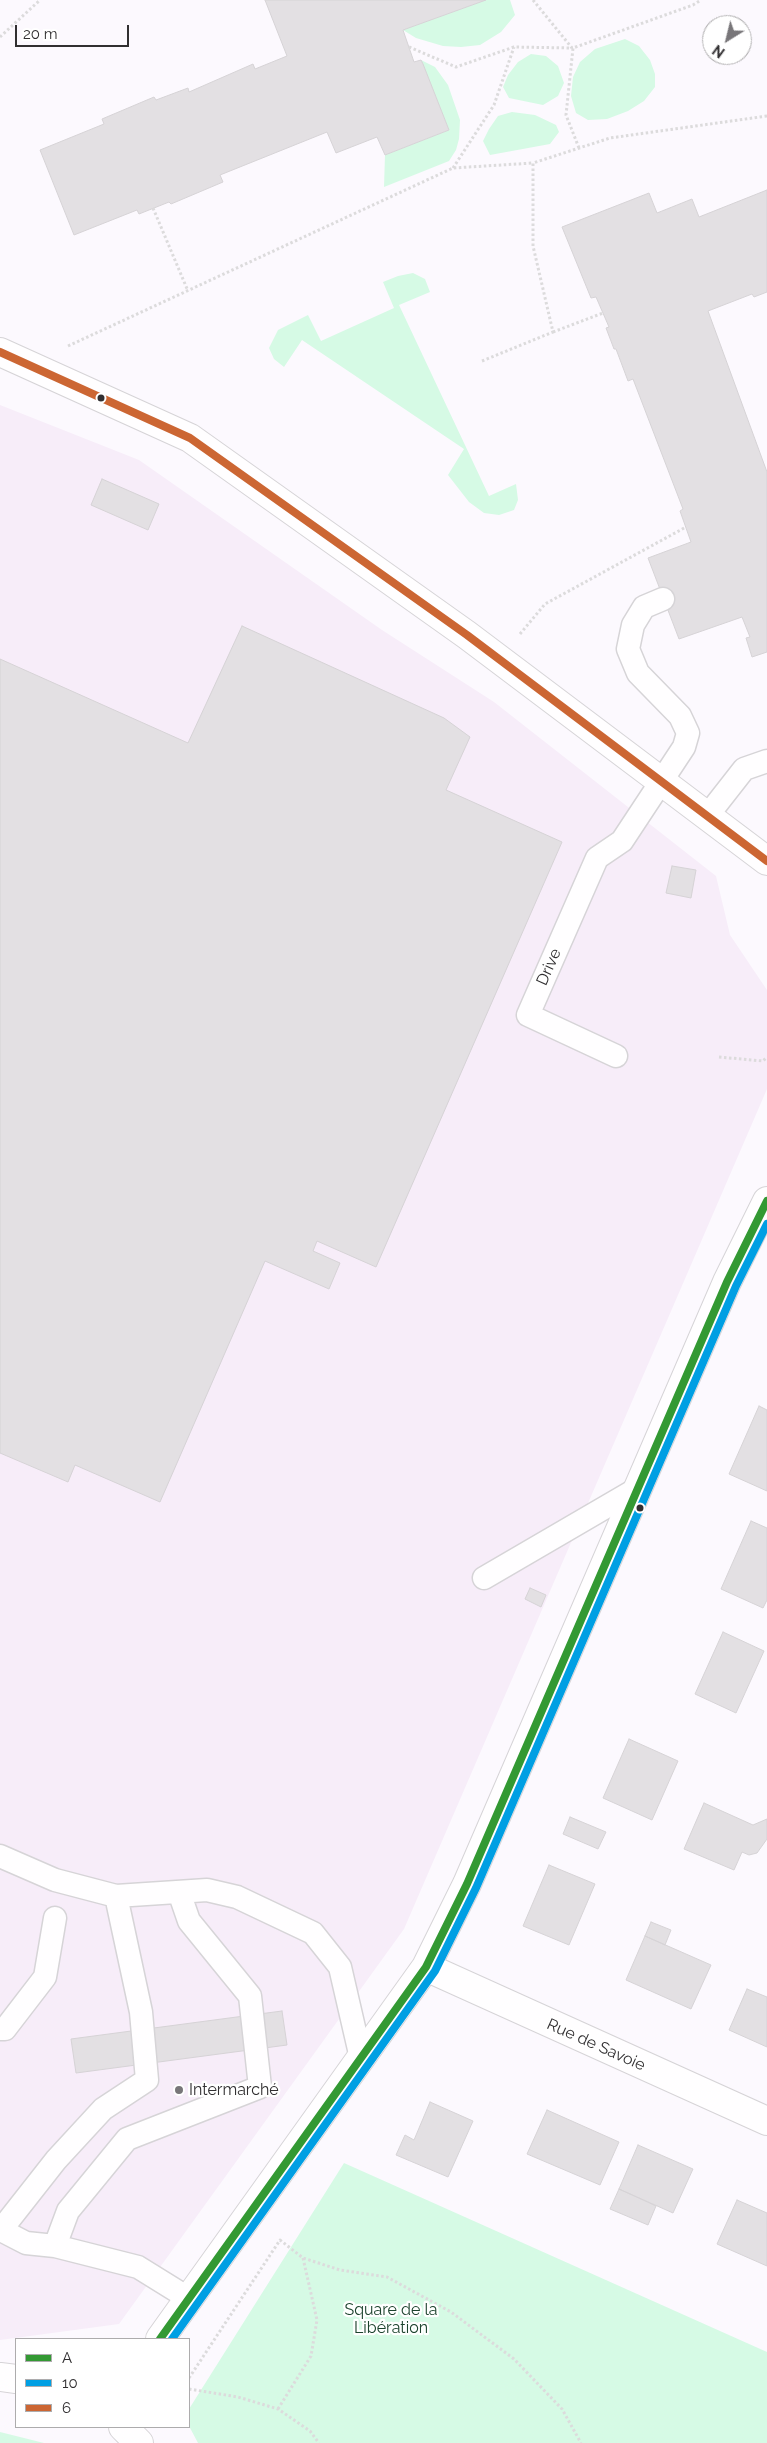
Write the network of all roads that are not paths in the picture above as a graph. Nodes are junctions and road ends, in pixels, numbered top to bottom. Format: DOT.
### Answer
graph roads {
  1 [pos="0,352"];
  2 [pos="663,599"];
  3 [pos="767,761"];
  4 [pos="661,780"];
  5 [pos="708,815"];
  6 [pos="767,861"];
  7 [pos="616,1056"];
  8 [pos="767,1201"];
  9 [pos="635,1490"];
  10 [pos="484,1578"];
  11 [pos="0,1856"];
  12 [pos="179,1892"];
  13 [pos="116,1896"];
  14 [pos="55,1918"];
  15 [pos="426,1968"];
  16 [pos="0,2029"];
  17 [pos="361,2058"];
  18 [pos="767,2121"];
  19 [pos="0,2231"];
  20 [pos="55,2246"];
  21 [pos="188,2298"];
  22 [pos="161,2338"];
  23 [pos="0,2377"];
  24 [pos="15,2379"];
  25 [pos="124,2428"];
  26 [pos="139,2443"];
  1 -- 4 [label="street"];
  2 -- 4 [label="lane"];
  3 -- 5 [label="lane"];
  4 -- 5 [label="street"];
  4 -- 7 [label="lane, Drive"];
  5 -- 6 [label="street"];
  8 -- 9 [label="street"];
  9 -- 10 [label="lane"];
  9 -- 15 [label="street"];
  11 -- 13 [label="lane"];
  12 -- 13 [label="lane"];
  12 -- 17 [label="lane"];
  12 -- 20 [label="lane"];
  13 -- 19 [label="lane"];
  14 -- 16 [label="lane"];
  15 -- 17 [label="street"];
  15 -- 18 [label="street, Rue de Savoie"];
  17 -- 21 [label="street"];
  19 -- 20 [label="lane"];
  20 -- 21 [label="lane"];
  21 -- 22 [label="street"];
  23 -- 24 [label="street"];
  25 -- 26 [label="street"];
}
